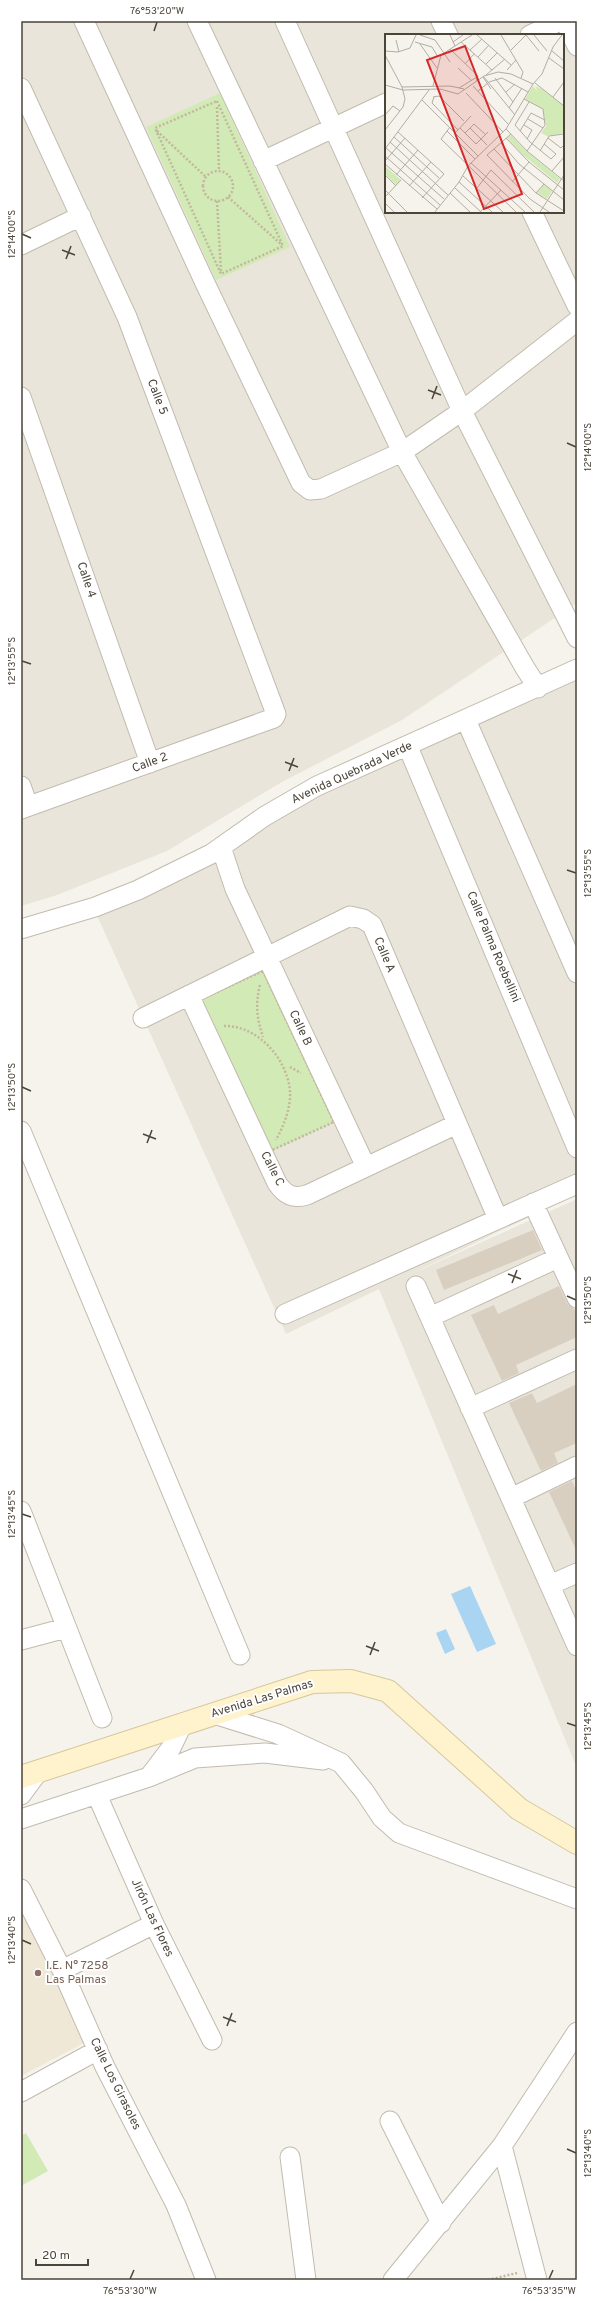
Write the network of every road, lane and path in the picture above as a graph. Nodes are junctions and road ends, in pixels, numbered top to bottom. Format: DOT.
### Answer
graph roads {
  1 [pos="84,21"];
  2 [pos="197,21"];
  3 [pos="285,21"];
  4 [pos="441,21"];
  5 [pos="560,21"];
  6 [pos="565,21"];
  7 [pos="448,34"];
  8 [pos="532,34"];
  9 [pos="577,46"];
  10 [pos="21,88"];
  11 [pos="224,97"];
  12 [pos="385,103"];
  13 [pos="155,128"];
  14 [pos="333,128"];
  15 [pos="138,136"];
  16 [pos="263,161"];
  17 [pos="219,171"];
  18 [pos="206,176"];
  19 [pos="228,197"];
  20 [pos="217,201"];
  21 [pos="532,213"];
  22 [pos="81,216"];
  23 [pos="301,240"];
  24 [pos="21,245"];
  25 [pos="283,246"];
  26 [pos="213,278"];
  27 [pos="577,306"];
  28 [pos="577,321"];
  29 [pos="21,397"];
  30 [pos="462,410"];
  31 [pos="402,452"];
  32 [pos="577,638"];
  33 [pos="577,669"];
  34 [pos="538,688"];
  35 [pos="276,714"];
  36 [pos="466,720"];
  37 [pos="408,746"];
  38 [pos="150,763"];
  39 [pos="21,786"];
  40 [pos="25,807"];
  41 [pos="216,850"];
  42 [pos="21,929"];
  43 [pos="265,964"];
  44 [pos="577,973"];
  45 [pos="189,995"];
  46 [pos="143,1018"];
  47 [pos="211,1026"];
  48 [pos="263,1038"];
  49 [pos="457,1124"];
  50 [pos="21,1131"];
  51 [pos="577,1148"];
  52 [pos="270,1151"];
  53 [pos="366,1167"];
  54 [pos="577,1184"];
  55 [pos="533,1203"];
  56 [pos="498,1219"];
  57 [pos="558,1258"];
  58 [pos="416,1286"];
  59 [pos="577,1298"];
  60 [pos="285,1314"];
  61 [pos="430,1318"];
  62 [pos="577,1359"];
  63 [pos="470,1408"];
  64 [pos="577,1466"];
  65 [pos="511,1498"];
  66 [pos="21,1511"];
  67 [pos="577,1573"];
  68 [pos="550,1586"];
  69 [pos="66,1628"];
  70 [pos="21,1640"];
  71 [pos="577,1646"];
  72 [pos="240,1655"];
  73 [pos="214,1714"];
  74 [pos="102,1718"];
  75 [pos="182,1725"];
  76 [pos="341,1763"];
  77 [pos="30,1775"];
  78 [pos="149,1777"];
  79 [pos="21,1795"];
  80 [pos="97,1795"];
  81 [pos="21,1819"];
  82 [pos="577,1843"];
  83 [pos="21,1889"];
  84 [pos="577,1899"];
  85 [pos="154,1924"];
  86 [pos="62,1970"];
  87 [pos="577,2032"];
  88 [pos="212,2040"];
  89 [pos="98,2050"];
  90 [pos="21,2092"];
  91 [pos="390,2121"];
  92 [pos="502,2146"];
  93 [pos="290,2157"];
  94 [pos="441,2223"];
  95 [pos="536,2275"];
  96 [pos="206,2280"];
  97 [pos="306,2280"];
  98 [pos="393,2280"];
  99 [pos="488,2280"];
  1 -- 15 [label="street"];
  2 -- 11 [label="street"];
  3 -- 14 [label="street"];
  4 -- 7 [label="street"];
  5 -- 8 [label="street"];
  6 -- 9 [label="street"];
  10 -- 22 [label="street, Calle 5"];
  11 -- 13 [label="path"];
  11 -- 16 [label="street"];
  11 -- 17 [label="path"];
  11 -- 25 [label="path"];
  12 -- 14 [label="street"];
  13 -- 15 [label="path"];
  13 -- 18 [label="path"];
  13 -- 26 [label="path"];
  14 -- 16 [label="street"];
  14 -- 30 [label="street"];
  15 -- 26 [label="street"];
  16 -- 23 [label="street"];
  17 -- 18 [label="path"];
  17 -- 19 [label="path"];
  18 -- 20 [label="path"];
  19 -- 20 [label="path"];
  19 -- 25 [label="path"];
  20 -- 26 [label="path"];
  21 -- 27 [label="street"];
  22 -- 24 [label="street"];
  22 -- 35 [label="street, Calle 5"];
  23 -- 25 [label="path"];
  23 -- 31 [label="street"];
  25 -- 26 [label="path"];
  26 -- 31 [label="street"];
  28 -- 30 [label="street"];
  29 -- 38 [label="street, Calle 4"];
  30 -- 31 [label="street"];
  30 -- 32 [label="street"];
  31 -- 34 [label="street"];
  33 -- 34 [label="street, Avenida Quebrada Verde"];
  34 -- 36 [label="street, Avenida Quebrada Verde"];
  35 -- 38 [label="street, Calle 2"];
  36 -- 37 [label="street, Avenida Quebrada Verde"];
  36 -- 44 [label="street"];
  37 -- 41 [label="street, Avenida Quebrada Verde"];
  37 -- 51 [label="street, Calle Palma Roebellini"];
  38 -- 40 [label="street, Calle 2"];
  39 -- 40 [label="street"];
  41 -- 42 [label="street, Avenida Quebrada Verde"];
  41 -- 43 [label="street, Calle B"];
  43 -- 45 [label="street, Calle A"];
  43 -- 47 [label="path"];
  43 -- 48 [label="path"];
  43 -- 49 [label="street, Calle A"];
  43 -- 52 [label="path"];
  43 -- 53 [label="street, Calle B"];
  45 -- 46 [label="street, Calle A"];
  45 -- 53 [label="street, Calle C"];
  47 -- 52 [label="path"];
  47 -- 52 [label="path"];
  49 -- 53 [label="street, Calle C"];
  49 -- 56 [label="street, Calle A"];
  50 -- 72 [label="street"];
  54 -- 55 [label="street"];
  55 -- 56 [label="street"];
  55 -- 57 [label="street"];
  56 -- 60 [label="street"];
  57 -- 59 [label="street"];
  57 -- 61 [label="street"];
  58 -- 61 [label="street"];
  61 -- 63 [label="street"];
  62 -- 63 [label="street"];
  63 -- 65 [label="street"];
  64 -- 65 [label="street"];
  65 -- 68 [label="street"];
  66 -- 69 [label="street"];
  67 -- 68 [label="street"];
  68 -- 71 [label="street"];
  69 -- 70 [label="street"];
  69 -- 74 [label="street"];
  73 -- 75 [label="main road, Avenida Las Palmas"];
  73 -- 76 [label="street"];
  73 -- 82 [label="main road, Avenida Las Palmas"];
  75 -- 77 [label="main road, Avenida Las Palmas"];
  75 -- 78 [label="street"];
  76 -- 78 [label="street"];
  76 -- 84 [label="street"];
  77 -- 79 [label="street"];
  78 -- 80 [label="street"];
  80 -- 81 [label="street"];
  80 -- 85 [label="street, Jirón Las Flores"];
  83 -- 86 [label="street, Calle Los Girasoles"];
  85 -- 86 [label="street"];
  85 -- 88 [label="street, Jirón Las Flores"];
  86 -- 89 [label="street, Calle Los Girasoles"];
  87 -- 92 [label="street"];
  89 -- 90 [label="street"];
  89 -- 96 [label="street, Calle Los Girasoles"];
  91 -- 94 [label="street"];
  92 -- 94 [label="street"];
  92 -- 95 [label="street"];
  93 -- 97 [label="street"];
  94 -- 98 [label="street"];
  95 -- 99 [label="path"];
}
